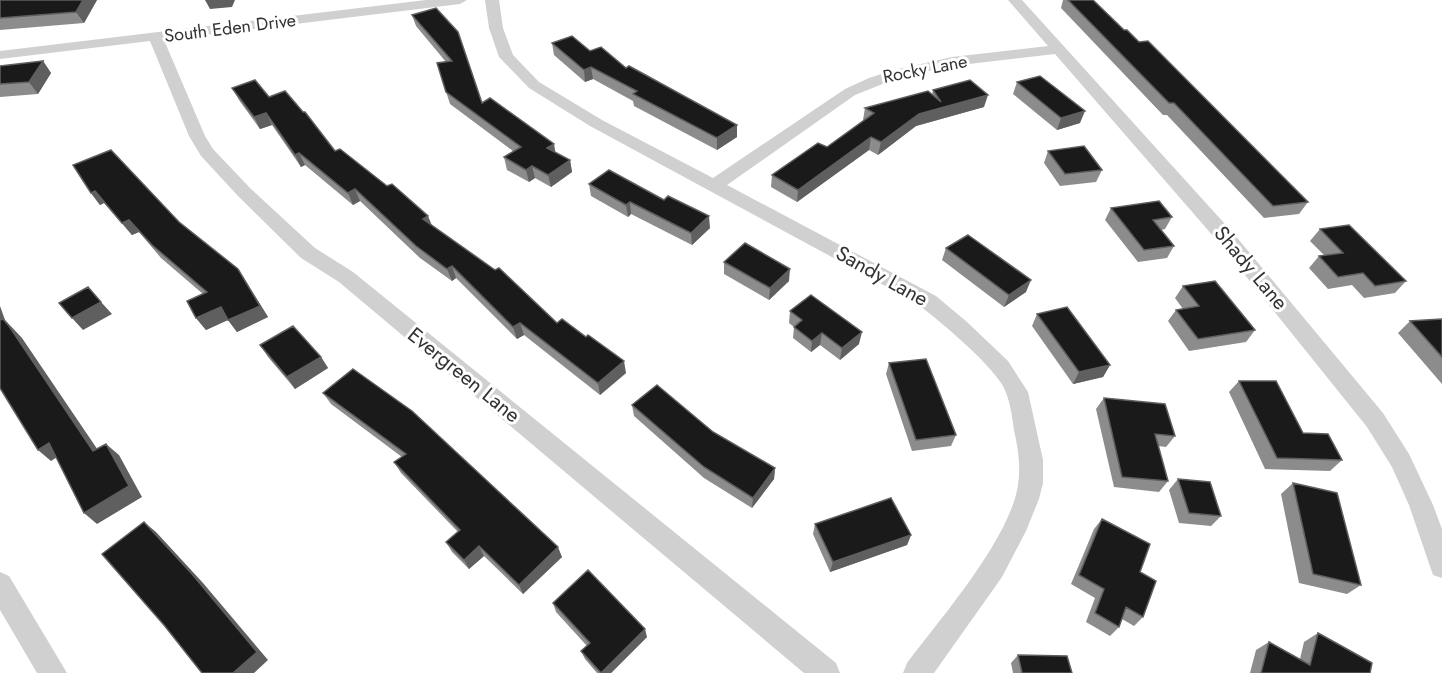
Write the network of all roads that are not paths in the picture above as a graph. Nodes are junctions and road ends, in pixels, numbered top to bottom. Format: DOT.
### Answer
graph roads {
  1 [pos="459,0"];
  2 [pos="492,0"];
  3 [pos="1015,0"];
  4 [pos="155,36"];
  5 [pos="1058,49"];
  6 [pos="0,55"];
  7 [pos="715,185"];
  8 [pos="1442,566"];
  9 [pos="0,585"];
  10 [pos="54,673"];
  11 [pos="826,673"];
  12 [pos="917,673"];
  1 -- 4 [label="street, South Eden Drive"];
  2 -- 7 [label="street, Sandy Lane"];
  3 -- 5 [label="street, Shady Lane"];
  4 -- 6 [label="street, South Eden Drive"];
  4 -- 11 [label="street, Evergreen Lane"];
  5 -- 7 [label="street, Rocky Lane"];
  5 -- 8 [label="street, Shady Lane"];
  7 -- 12 [label="street, Sandy Lane"];
  9 -- 10 [label="street"];
}
